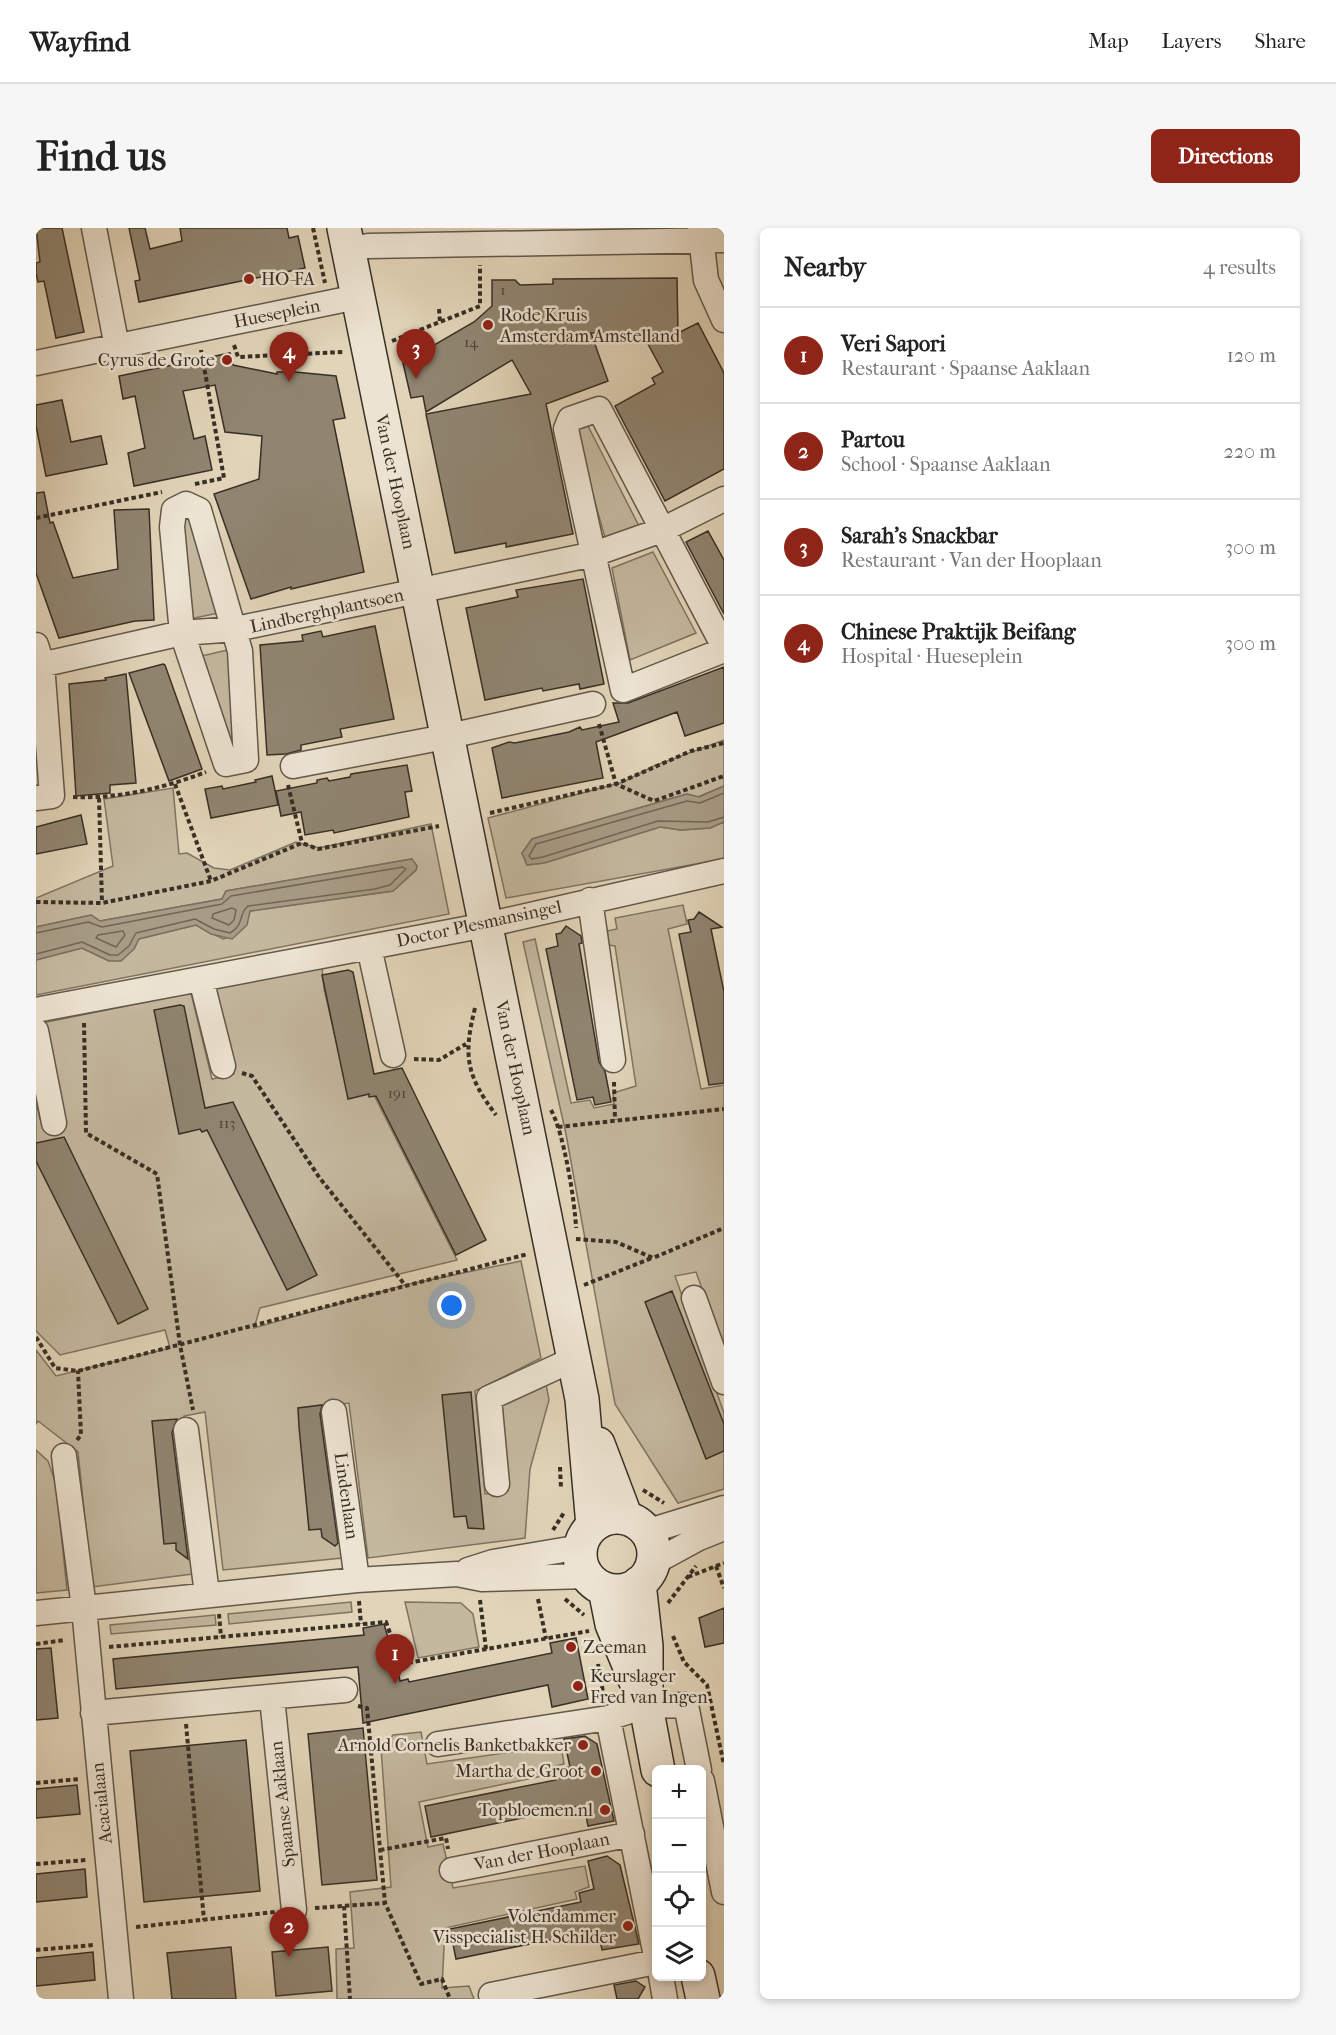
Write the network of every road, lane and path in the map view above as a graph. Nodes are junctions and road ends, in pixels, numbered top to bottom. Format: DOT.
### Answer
graph roads {
  1 [pos="94,228"];
  2 [pos="708,236"];
  3 [pos="346,239"];
  4 [pos="357,297"];
  5 [pos="439,309"];
  6 [pos="724,320"];
  7 [pos="440,322"];
  8 [pos="197,330"];
  9 [pos="117,347"];
  10 [pos="36,363"];
  11 [pos="191,485"];
  12 [pos="169,490"];
  13 [pos="724,499"];
  14 [pos="36,518"];
  15 [pos="662,530"];
  16 [pos="594,554"];
  17 [pos="418,592"];
  18 [pos="236,629"];
  19 [pos="182,633"];
  20 [pos="724,649"];
  21 [pos="38,658"];
  22 [pos="593,704"];
  23 [pos="446,736"];
  24 [pos="724,743"];
  25 [pos="226,764"];
  26 [pos="290,771"];
  27 [pos="724,776"];
  28 [pos="175,784"];
  29 [pos="616,784"];
  30 [pos="44,797"];
  31 [pos="99,798"];
  32 [pos="484,814"];
  33 [pos="439,826"];
  34 [pos="302,843"];
  35 [pos="724,871"];
  36 [pos="211,881"];
  37 [pos="590,900"];
  38 [pos="36,902"];
  39 [pos="102,903"];
  40 [pos="486,925"];
  41 [pos="369,947"];
  42 [pos="201,979"];
  43 [pos="84,1001"];
  44 [pos="36,1010"];
  45 [pos="36,1031"];
  46 [pos="466,1044"];
  47 [pos="393,1055"];
  48 [pos="613,1060"];
  49 [pos="223,1066"];
  50 [pos="724,1109"];
  51 [pos="615,1120"];
  52 [pos="54,1123"];
  53 [pos="558,1126"];
  54 [pos="724,1227"];
  55 [pos="576,1239"];
  56 [pos="534,1252"];
  57 [pos="653,1258"];
  58 [pos="405,1285"];
  59 [pos="560,1287"];
  60 [pos="694,1299"];
  61 [pos="36,1337"];
  62 [pos="180,1345"];
  63 [pos="574,1359"];
  64 [pos="78,1371"];
  65 [pos="724,1382"];
  66 [pos="582,1400"];
  67 [pos="334,1412"];
  68 [pos="186,1430"];
  69 [pos="64,1456"];
  70 [pos="497,1484"];
  71 [pos="645,1490"];
  72 [pos="724,1508"];
  73 [pos="671,1510"];
  74 [pos="564,1511"];
  75 [pos="636,1525"];
  76 [pos="724,1528"];
  77 [pos="552,1532"];
  78 [pos="592,1559"];
  79 [pos="724,1563"];
  80 [pos="716,1566"];
  81 [pos="646,1573"];
  82 [pos="467,1576"];
  83 [pos="684,1578"];
  84 [pos="357,1580"];
  85 [pos="724,1588"];
  86 [pos="536,1589"];
  87 [pos="207,1594"];
  88 [pos="84,1608"];
  89 [pos="36,1613"];
  90 [pos="591,1625"];
  91 [pos="546,1639"];
  92 [pos="36,1644"];
  93 [pos="87,1644"];
  94 [pos="486,1649"];
  95 [pos="596,1653"];
  96 [pos="345,1690"];
  97 [pos="272,1698"];
  98 [pos="184,1706"];
  99 [pos="646,1706"];
  100 [pos="93,1713"];
  101 [pos="608,1718"];
  102 [pos="438,1744"];
  103 [pos="657,1765"];
  104 [pos="698,1765"];
  105 [pos="100,1777"];
  106 [pos="36,1783"];
  107 [pos="706,1801"];
  108 [pos="632,1834"];
  109 [pos="380,1850"];
  110 [pos="108,1858"];
  111 [pos="36,1864"];
  112 [pos="452,1870"];
  113 [pos="724,1892"];
  114 [pos="385,1903"];
  115 [pos="344,1906"];
  116 [pos="294,1910"];
  117 [pos="204,1920"];
  118 [pos="652,1932"];
  119 [pos="116,1943"];
  120 [pos="36,1950"];
  121 [pos="652,1963"];
  122 [pos="662,1981"];
  123 [pos="699,1981"];
  124 [pos="491,1995"];
  125 [pos="121,1999"];
  126 [pos="350,1999"];
  127 [pos="665,1999"];
  128 [pos="703,1999"];
  1 -- 9 [label="street"];
  2 -- 3 [label="street"];
  2 -- 6 [label="street"];
  3 -- 4 [label="street, Van der Hooplaan"];
  4 -- 8 [label="street, Hueseplein"];
  4 -- 17 [label="street, Van der Hooplaan"];
  5 -- 7 [label="path"];
  8 -- 9 [label="street, Hueseplein"];
  8 -- 11 [label="path"];
  9 -- 10 [label="street, Hueseplein"];
  12 -- 14 [label="path"];
  13 -- 15 [label="street, Lindberghplantsoen"];
  15 -- 16 [label="street, Lindberghplantsoen"];
  15 -- 16 [label="street"];
  15 -- 20 [label="street"];
  16 -- 17 [label="street, Lindberghplantsoen"];
  16 -- 20 [label="street"];
  17 -- 18 [label="street, Lindberghplantsoen"];
  17 -- 23 [label="street, Van der Hooplaan"];
  18 -- 19 [label="street, Lindberghplantsoen"];
  18 -- 19 [label="street, Lindberghplantsoen"];
  18 -- 25 [label="street, Lindberghplantsoen"];
  19 -- 21 [label="street, Lindberghplantsoen"];
  19 -- 25 [label="street, Lindberghplantsoen"];
  21 -- 30 [label="street"];
  22 -- 23 [label="street"];
  22 -- 29 [label="path"];
  23 -- 26 [label="street"];
  23 -- 40 [label="street, Van der Hooplaan"];
  24 -- 29 [label="path"];
  25 -- 28 [label="path"];
  26 -- 34 [label="path"];
  27 -- 29 [label="path"];
  28 -- 31 [label="path"];
  28 -- 36 [label="path"];
  29 -- 32 [label="path"];
  30 -- 31 [label="path"];
  31 -- 39 [label="path"];
  33 -- 34 [label="path"];
  34 -- 36 [label="path"];
  35 -- 37 [label="street, Doctor Plesmansingel"];
  36 -- 39 [label="path"];
  37 -- 40 [label="street, Doctor Plesmansingel"];
  37 -- 48 [label="street"];
  38 -- 39 [label="path"];
  40 -- 41 [label="street, Doctor Plesmansingel"];
  40 -- 59 [label="street, Van der Hooplaan"];
  41 -- 42 [label="street, Doctor Plesmansingel"];
  41 -- 47 [label="street"];
  42 -- 43 [label="street, Doctor Plesmansingel"];
  42 -- 49 [label="street"];
  43 -- 44 [label="street, Doctor Plesmansingel"];
  43 -- 62 [label="path"];
  45 -- 52 [label="street"];
  46 -- 47 [label="path"];
  48 -- 51 [label="path"];
  49 -- 58 [label="path"];
  50 -- 51 [label="path"];
  51 -- 53 [label="path"];
  54 -- 57 [label="path"];
  55 -- 57 [label="path"];
  56 -- 58 [label="path"];
  57 -- 59 [label="path"];
  58 -- 62 [label="path"];
  59 -- 63 [label="street, Van der Hooplaan"];
  60 -- 65 [label="street"];
  61 -- 64 [label="path"];
  62 -- 64 [label="path"];
  62 -- 68 [label="path"];
  63 -- 66 [label="street, Van der Hooplaan"];
  63 -- 70 [label="street"];
  64 -- 69 [label="path"];
  66 -- 75 [label="street, Van der Hooplaan"];
  66 -- 78 [label="street, Van der Hooplaan"];
  67 -- 84 [label="street, Lindenlaan"];
  68 -- 87 [label="street"];
  69 -- 88 [label="street"];
  71 -- 73 [label="path"];
  72 -- 75 [label="street"];
  74 -- 77 [label="path"];
  75 -- 78 [label="street"];
  75 -- 81 [label="street"];
  76 -- 81 [label="street"];
  78 -- 81 [label="street"];
  78 -- 82 [label="street"];
  78 -- 99 [label="street, Van der Hooplaan"];
  79 -- 80 [label="path"];
  80 -- 83 [label="path"];
  80 -- 85 [label="path"];
  81 -- 99 [label="street, Van der Hooplaan"];
  82 -- 84 [label="street"];
  82 -- 94 [label="path"];
  84 -- 87 [label="street"];
  86 -- 91 [label="path"];
  87 -- 88 [label="street"];
  88 -- 89 [label="street"];
  88 -- 93 [label="street, Acacialaan"];
  90 -- 91 [label="path"];
  91 -- 94 [label="path"];
  92 -- 93 [label="path"];
  93 -- 94 [label="path"];
  93 -- 100 [label="street, Acacialaan"];
  95 -- 101 [label="path"];
  96 -- 97 [label="street"];
  96 -- 109 [label="path"];
  97 -- 98 [label="street"];
  97 -- 116 [label="street, Spaanse Aaklaan"];
  98 -- 100 [label="street"];
  98 -- 117 [label="path"];
  99 -- 101 [label="street"];
  99 -- 103 [label="street, Van der Hooplaan"];
  99 -- 104 [label="street"];
  100 -- 105 [label="street, Acacialaan"];
  101 -- 102 [label="street"];
  101 -- 108 [label="street, Van der Hooplaan"];
  105 -- 106 [label="path"];
  105 -- 110 [label="street, Acacialaan"];
  107 -- 113 [label="street"];
  108 -- 112 [label="street, Van der Hooplaan"];
  108 -- 118 [label="street, Van der Hooplaan"];
  109 -- 112 [label="path"];
  109 -- 114 [label="path"];
  110 -- 111 [label="path"];
  110 -- 119 [label="street, Acacialaan"];
  115 -- 126 [label="path"];
  119 -- 120 [label="path"];
  119 -- 125 [label="street, Acacialaan"];
  121 -- 124 [label="street"];
  122 -- 127 [label="street"];
  123 -- 128 [label="street"];
}
